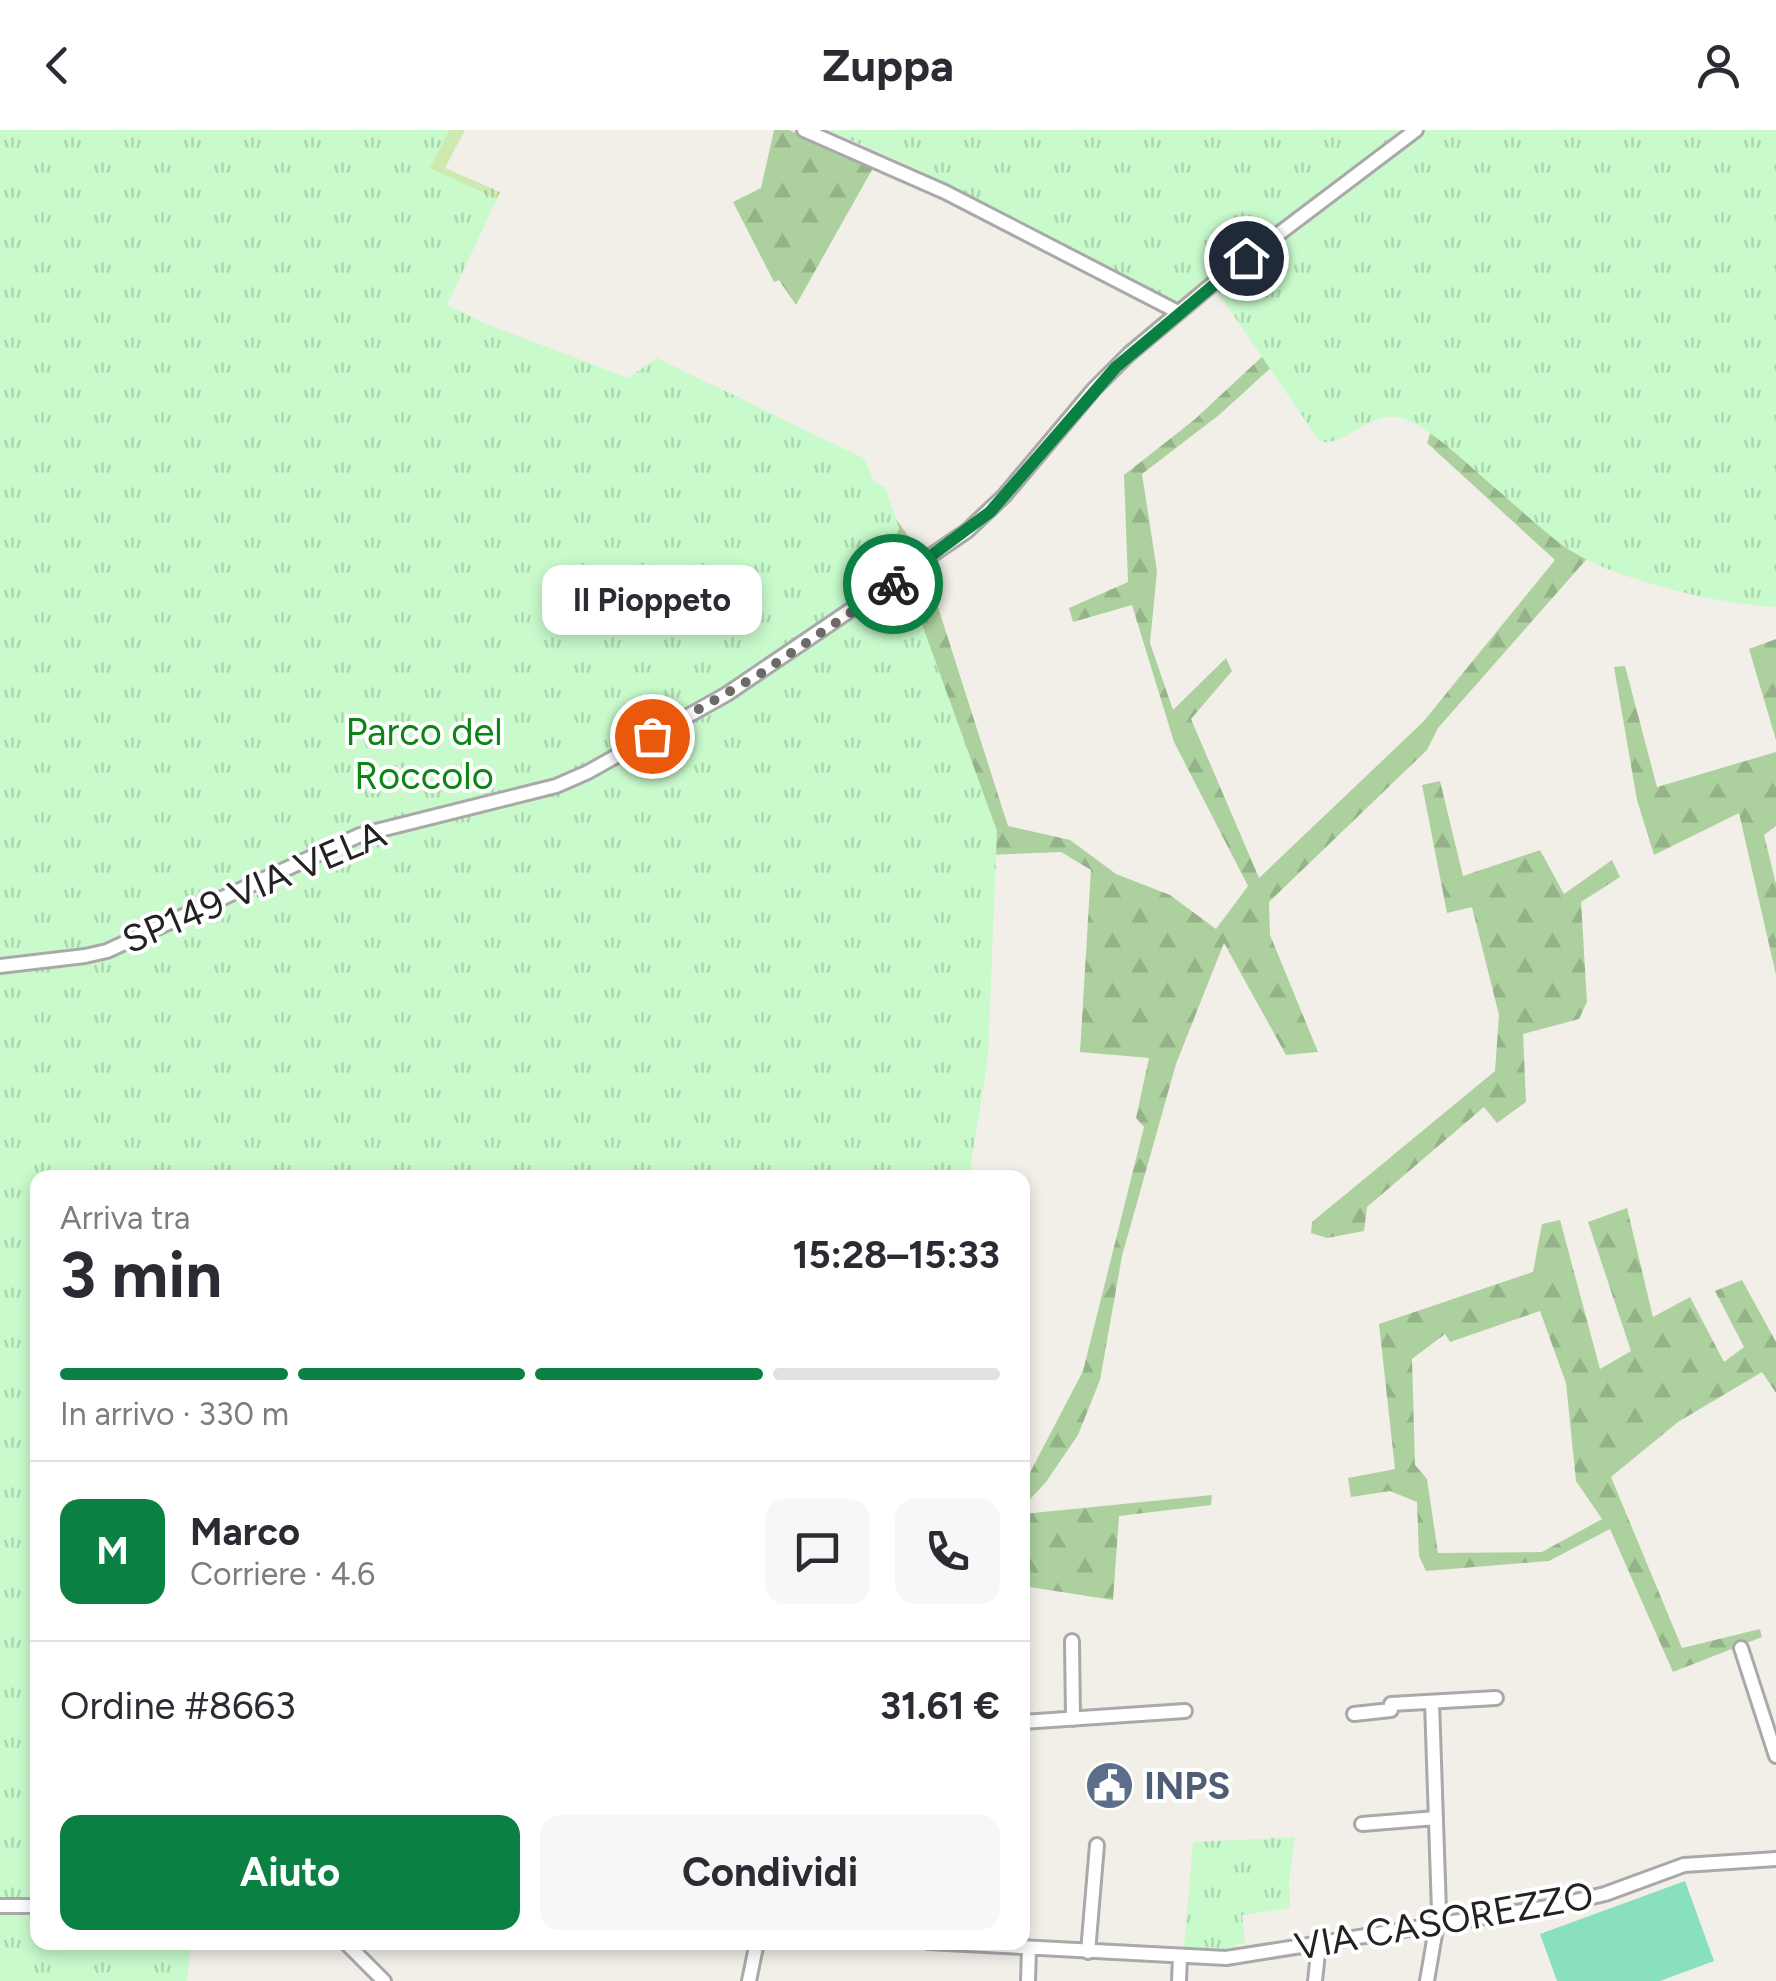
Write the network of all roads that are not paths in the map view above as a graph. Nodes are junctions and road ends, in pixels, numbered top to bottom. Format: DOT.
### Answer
graph roads {
  1 [pos="804,130"];
  2 [pos="1416,130"];
  3 [pos="1178,312"];
  4 [pos="0,966"];
  5 [pos="1072,1641"];
  6 [pos="1741,1648"];
  7 [pos="1496,1698"];
  8 [pos="1432,1702"];
  9 [pos="1185,1711"];
  10 [pos="1354,1714"];
  11 [pos="1073,1719"];
  12 [pos="1030,1722"];
  13 [pos="1776,1756"];
  14 [pos="1436,1818"];
  15 [pos="1362,1824"];
  16 [pos="1097,1845"];
  17 [pos="1776,1859"];
  18 [pos="0,1906"];
  19 [pos="30,1906"];
  20 [pos="1434,1927"];
  21 [pos="1320,1944"];
  22 [pos="1030,1949"];
  23 [pos="352,1950"];
  24 [pos="756,1950"];
  25 [pos="1030,1950"];
  26 [pos="1088,1952"];
  27 [pos="1180,1956"];
  28 [pos="384,1981"];
  29 [pos="750,1981"];
  30 [pos="1028,1981"];
  31 [pos="1179,1981"];
  32 [pos="1315,1981"];
  33 [pos="1426,1981"];
  1 -- 3 [label="street"];
  2 -- 3 [label="street, SP149 VIA VELA"];
  3 -- 4 [label="street, SP149 VIA VELA"];
  5 -- 11 [label="street"];
  6 -- 13 [label="street"];
  7 -- 8 [label="street"];
  8 -- 10 [label="street"];
  8 -- 14 [label="street"];
  9 -- 11 [label="street"];
  11 -- 12 [label="street"];
  14 -- 15 [label="street"];
  14 -- 20 [label="street"];
  16 -- 26 [label="street"];
  17 -- 20 [label="street, VIA CASOREZZO"];
  18 -- 19 [label="street"];
  20 -- 21 [label="street, VIA CASOREZZO"];
  20 -- 33 [label="street"];
  21 -- 27 [label="street, VIA CASOREZZO"];
  21 -- 32 [label="street"];
  22 -- 26 [label="street, VIA CASOREZZO"];
  23 -- 28 [label="street"];
  24 -- 29 [label="street"];
  25 -- 30 [label="street"];
  26 -- 27 [label="street, VIA CASOREZZO"];
  27 -- 31 [label="street"];
}
